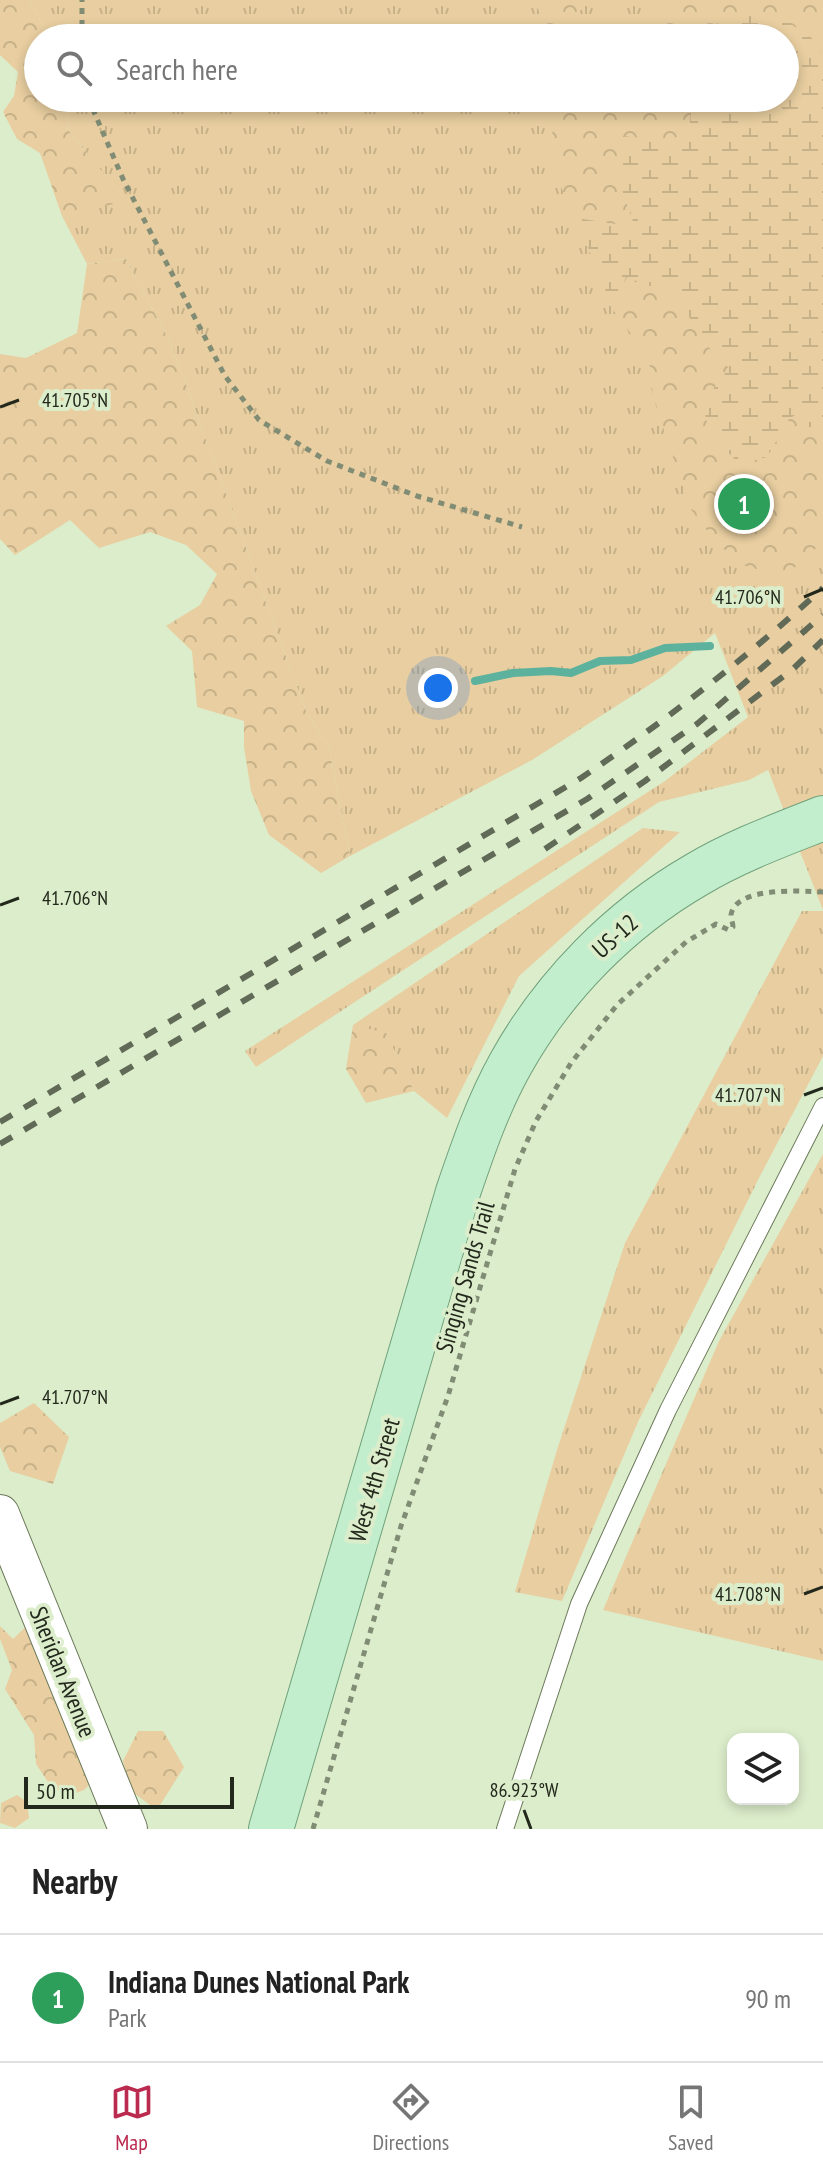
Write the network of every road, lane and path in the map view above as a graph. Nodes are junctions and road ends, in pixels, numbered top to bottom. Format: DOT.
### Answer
graph roads {
  1 [pos="82,0"];
  2 [pos="82,24"];
  3 [pos="94,112"];
  4 [pos="522,527"];
  5 [pos="823,818"];
  6 [pos="823,892"];
  7 [pos="823,1106"];
  8 [pos="479,1132"];
  9 [pos="0,1514"];
  10 [pos="128,1829"];
  11 [pos="271,1829"];
  12 [pos="313,1829"];
  13 [pos="505,1829"];
  1 -- 2 [label="path"];
  3 -- 4 [label="path"];
  5 -- 8 [label="main road, US-12"];
  6 -- 12 [label="path, Singing Sands Trail"];
  7 -- 13 [label="lane"];
  8 -- 11 [label="main road, West 4th Street"];
  9 -- 10 [label="street, Sheridan Avenue"];
}
